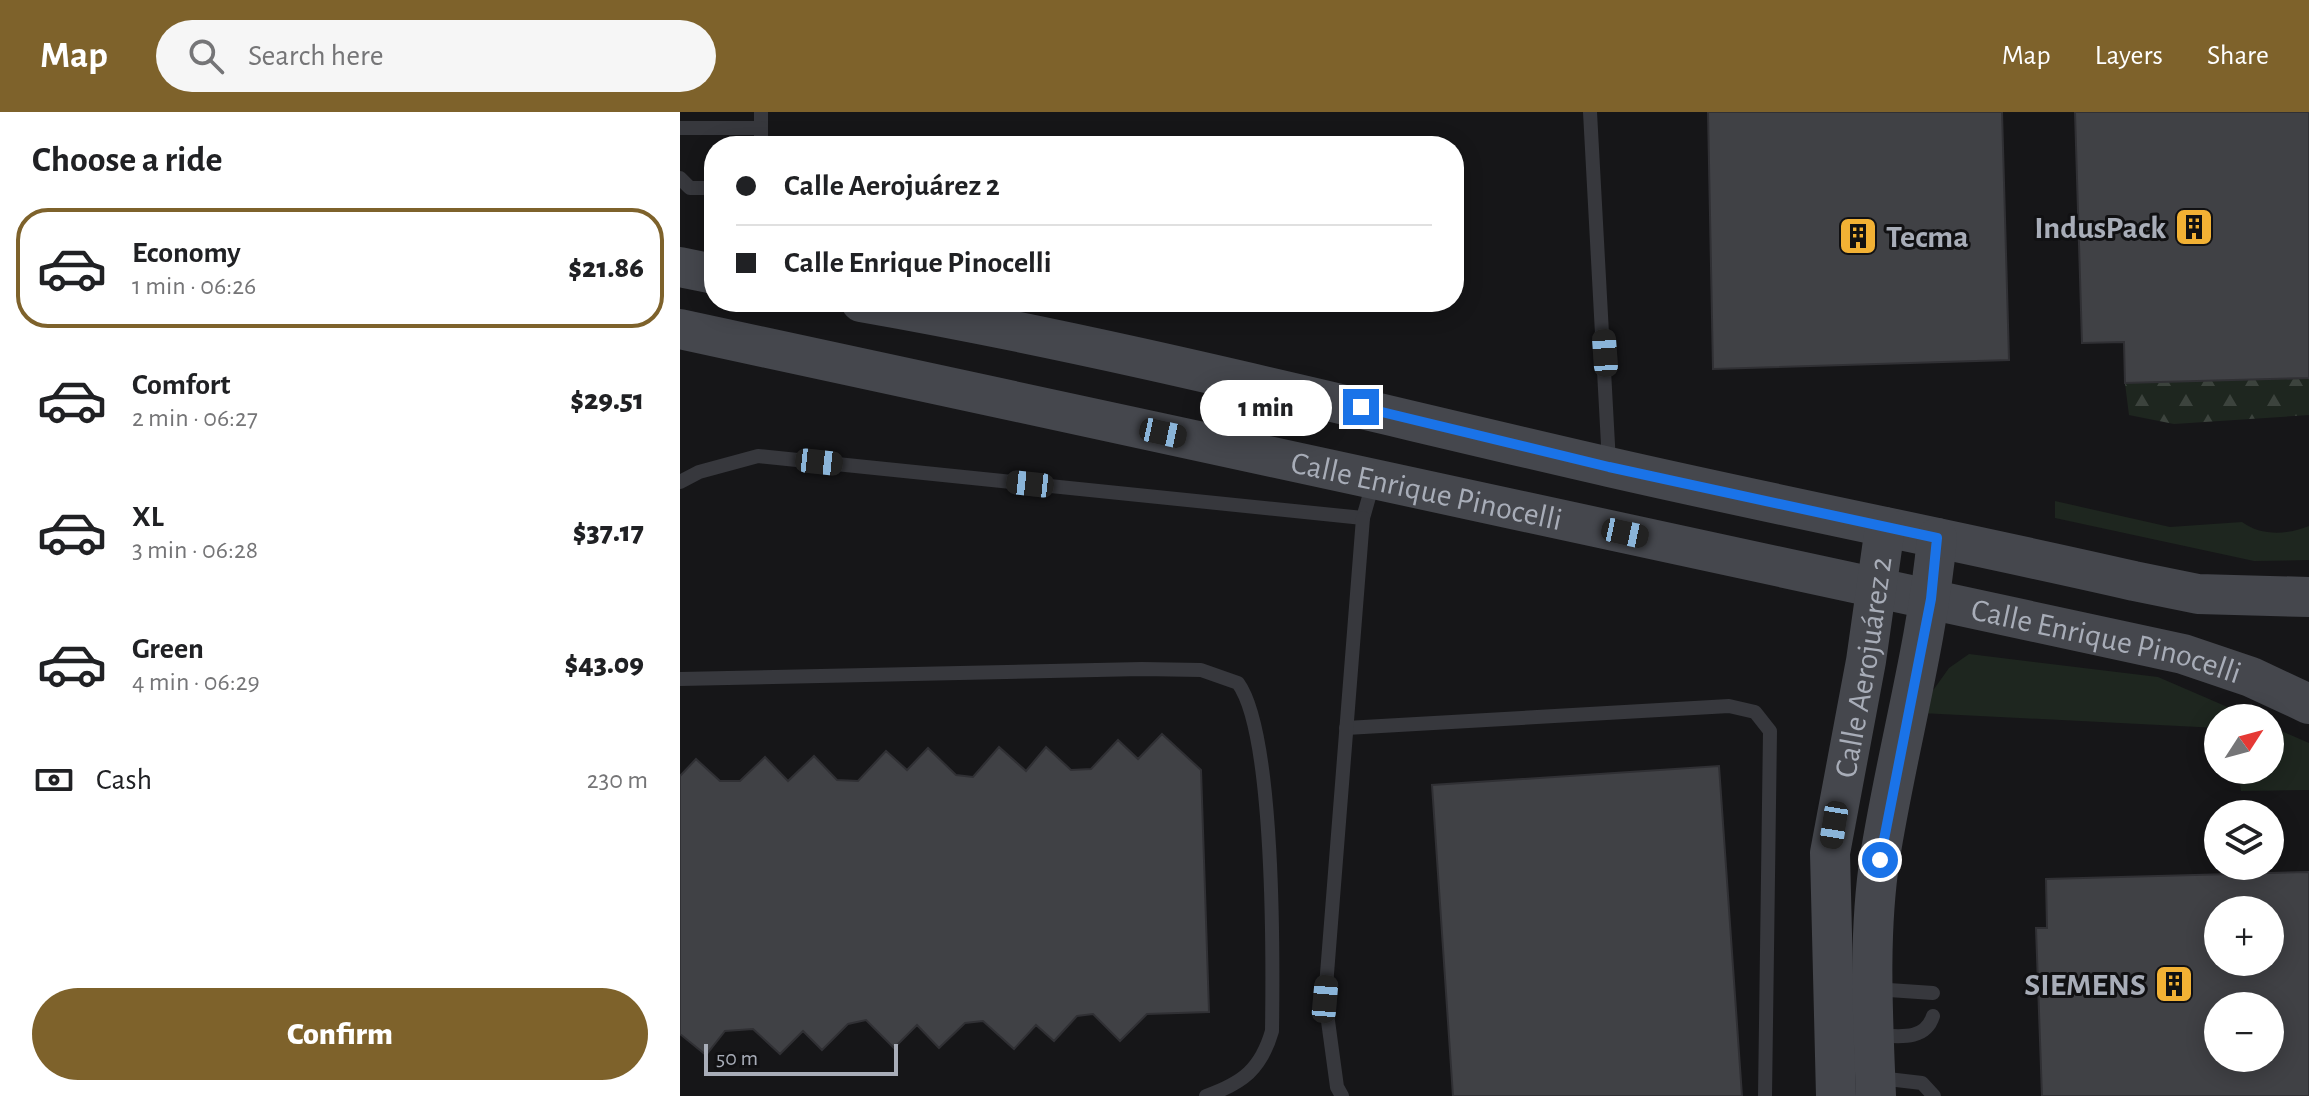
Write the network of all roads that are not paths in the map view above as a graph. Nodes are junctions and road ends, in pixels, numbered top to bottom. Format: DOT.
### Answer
graph roads {
  1 [pos="761,112"];
  2 [pos="1590,112"];
  3 [pos="680,128"];
  4 [pos="761,128"];
  5 [pos="761,136"];
  6 [pos="680,178"];
  7 [pos="704,188"];
  8 [pos="680,267"];
  9 [pos="704,272"];
  10 [pos="918,312"];
  11 [pos="680,329"];
  12 [pos="1609,467"];
  13 [pos="1374,479"];
  14 [pos="680,482"];
  15 [pos="1363,518"];
  16 [pos="1885,527"];
  17 [pos="1937,538"];
  18 [pos="1875,587"];
  19 [pos="2309,597"];
  20 [pos="1931,599"];
  21 [pos="680,679"];
  22 [pos="2309,704"];
  23 [pos="1346,728"];
  24 [pos="1874,989"];
  25 [pos="1933,993"];
  26 [pos="1933,1016"];
  27 [pos="1874,1035"];
  28 [pos="1855,1083"];
  29 [pos="1206,1096"];
  30 [pos="1342,1096"];
  31 [pos="1765,1096"];
  32 [pos="1934,1096"];
  1 -- 4 [label="lane"];
  2 -- 12 [label="lane"];
  3 -- 4 [label="lane"];
  4 -- 5 [label="lane"];
  6 -- 7 [label="lane"];
  8 -- 9 [label="main road"];
  10 -- 12 [label="main road, Calle Enrique Pinocelli"];
  11 -- 13 [label="main road, Calle Enrique Pinocelli"];
  12 -- 16 [label="main road, Calle Enrique Pinocelli"];
  13 -- 15 [label="lane"];
  13 -- 18 [label="main road, Calle Enrique Pinocelli"];
  14 -- 15 [label="lane"];
  15 -- 23 [label="lane"];
  16 -- 17 [label="main road, Calle Enrique Pinocelli"];
  16 -- 18 [label="main road, Calle Aerojuárez 2"];
  17 -- 19 [label="main road, Calle Enrique Pinocelli"];
  17 -- 20 [label="main road, Calle Aerojuárez 2"];
  18 -- 20 [label="main road, Calle Enrique Pinocelli"];
  18 -- 28 [label="main road, Calle Aerojuárez 2"];
  20 -- 22 [label="main road, Calle Enrique Pinocelli"];
  20 -- 24 [label="main road, Calle Aerojuárez 2"];
  21 -- 29 [label="lane"];
  23 -- 30 [label="lane"];
  23 -- 31 [label="lane"];
  24 -- 25 [label="lane"];
  24 -- 27 [label="main road, Calle Aerojuárez 2"];
  26 -- 27 [label="lane"];
  27 -- 28 [label="main road, Calle Aerojuárez 2"];
  28 -- 32 [label="lane"];
}
